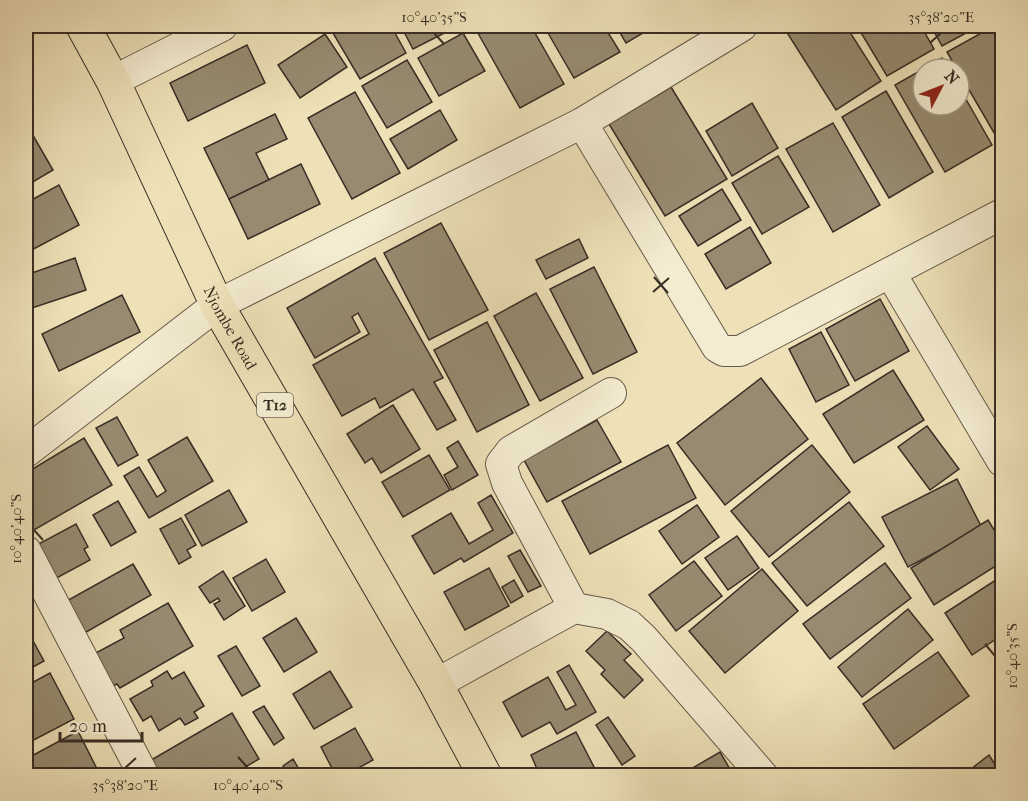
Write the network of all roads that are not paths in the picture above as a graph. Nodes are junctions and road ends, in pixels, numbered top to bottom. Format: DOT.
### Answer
graph roads {
  1 [pos="83,26"];
  2 [pos="222,26"];
  3 [pos="742,26"];
  4 [pos="113,81"];
  5 [pos="582,123"];
  6 [pos="1002,214"];
  7 [pos="891,274"];
  8 [pos="217,305"];
  9 [pos="612,393"];
  10 [pos="26,452"];
  11 [pos="1002,461"];
  12 [pos="26,551"];
  13 [pos="574,608"];
  14 [pos="436,684"];
  15 [pos="144,776"];
  16 [pos="485,776"];
  17 [pos="763,776"];
  1 -- 4 [label="highway, Njombe Road / T12"];
  2 -- 4 [label="street"];
  3 -- 5 [label="street"];
  4 -- 8 [label="highway, Njombe Road / T12"];
  5 -- 7 [label="street"];
  5 -- 8 [label="street"];
  6 -- 7 [label="street"];
  7 -- 11 [label="street"];
  8 -- 10 [label="street"];
  8 -- 14 [label="highway, Njombe Road / T12"];
  9 -- 13 [label="street"];
  12 -- 15 [label="street"];
  13 -- 14 [label="street"];
  13 -- 17 [label="street"];
  14 -- 16 [label="highway, Njombe Road / T12"];
}
